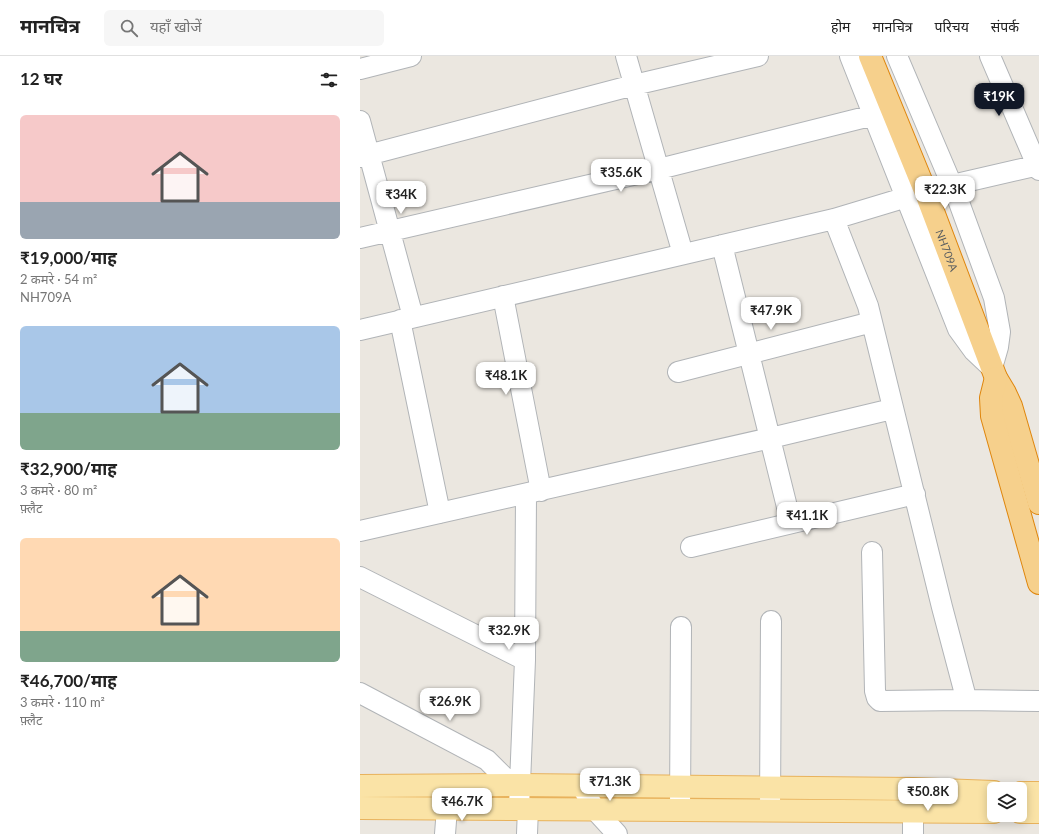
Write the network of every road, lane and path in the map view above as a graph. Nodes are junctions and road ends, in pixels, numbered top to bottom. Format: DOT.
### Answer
graph roads {
  1 [pos="411,56"];
  2 [pos="626,56"];
  3 [pos="758,56"];
  4 [pos="850,56"];
  5 [pos="870,56"];
  6 [pos="896,56"];
  7 [pos="990,56"];
  8 [pos="360,68"];
  9 [pos="634,85"];
  10 [pos="874,115"];
  11 [pos="360,121"];
  12 [pos="364,156"];
  13 [pos="1038,167"];
  14 [pos="659,169"];
  15 [pos="952,185"];
  16 [pos="907,197"];
  17 [pos="834,219"];
  18 [pos="389,231"];
  19 [pos="360,238"];
  20 [pos="722,245"];
  21 [pos="683,254"];
  22 [pos="503,296"];
  23 [pos="407,319"];
  24 [pos="872,322"];
  25 [pos="360,330"];
  26 [pos="749,353"];
  27 [pos="678,372"];
  28 [pos="994,373"];
  29 [pos="892,409"];
  30 [pos="771,438"];
  31 [pos="533,492"];
  32 [pos="915,494"];
  33 [pos="1039,500"];
  34 [pos="440,513"];
  35 [pos="791,523"];
  36 [pos="360,531"];
  37 [pos="691,547"];
  38 [pos="872,552"];
  39 [pos="360,577"];
  40 [pos="1039,583"];
  41 [pos="771,621"];
  42 [pos="681,627"];
  43 [pos="525,660"];
  44 [pos="360,693"];
  45 [pos="964,700"];
  46 [pos="1039,701"];
  47 [pos="516,785"];
  48 [pos="360,786"];
  49 [pos="582,787"];
  50 [pos="679,787"];
  51 [pos="770,788"];
  52 [pos="913,789"];
  53 [pos="987,792"];
  54 [pos="1027,793"];
  55 [pos="1039,793"];
  56 [pos="360,808"];
  57 [pos="447,808"];
  58 [pos="523,808"];
  59 [pos="596,810"];
  60 [pos="680,810"];
  61 [pos="770,810"];
  62 [pos="912,812"];
  63 [pos="987,812"];
  64 [pos="1027,812"];
  65 [pos="1039,812"];
  66 [pos="446,834"];
  67 [pos="527,834"];
  68 [pos="617,834"];
  69 [pos="913,834"];
  1 -- 8 [label="street"];
  2 -- 9 [label="street"];
  3 -- 9 [label="street"];
  4 -- 10 [label="street"];
  5 -- 28 [label="highway, NH709A"];
  6 -- 15 [label="street"];
  7 -- 13 [label="street"];
  9 -- 12 [label="street"];
  9 -- 14 [label="street"];
  10 -- 14 [label="street"];
  10 -- 16 [label="street"];
  11 -- 12 [label="street"];
  12 -- 18 [label="street"];
  13 -- 15 [label="street"];
  14 -- 18 [label="street"];
  14 -- 21 [label="street"];
  15 -- 28 [label="street"];
  16 -- 17 [label="street"];
  16 -- 28 [label="street"];
  17 -- 20 [label="street"];
  17 -- 24 [label="street"];
  18 -- 19 [label="street"];
  18 -- 23 [label="street"];
  20 -- 21 [label="street"];
  20 -- 26 [label="street"];
  21 -- 22 [label="street"];
  22 -- 23 [label="street"];
  22 -- 31 [label="street"];
  23 -- 25 [label="street"];
  23 -- 34 [label="street"];
  24 -- 26 [label="street"];
  24 -- 29 [label="street"];
  26 -- 27 [label="street"];
  26 -- 30 [label="street"];
  28 -- 33 [label="highway, NH709A"];
  28 -- 40 [label="highway"];
  29 -- 30 [label="street"];
  29 -- 32 [label="street"];
  30 -- 31 [label="street"];
  30 -- 35 [label="street"];
  31 -- 34 [label="street"];
  31 -- 43 [label="street"];
  32 -- 35 [label="street"];
  32 -- 45 [label="street"];
  34 -- 36 [label="street"];
  35 -- 37 [label="street"];
  38 -- 45 [label="street"];
  39 -- 43 [label="street"];
  41 -- 51 [label="street"];
  42 -- 50 [label="street"];
  43 -- 47 [label="street"];
  44 -- 47 [label="street"];
  45 -- 46 [label="street"];
  47 -- 48 [label="main road"];
  47 -- 49 [label="main road"];
  47 -- 58 [label="street"];
  49 -- 50 [label="main road"];
  49 -- 59 [label="street"];
  50 -- 51 [label="main road"];
  50 -- 60 [label="street"];
  51 -- 52 [label="main road"];
  51 -- 61 [label="street"];
  52 -- 53 [label="main road"];
  52 -- 62 [label="street"];
  54 -- 55 [label="main road"];
  56 -- 57 [label="main road"];
  57 -- 58 [label="main road"];
  57 -- 66 [label="street"];
  58 -- 59 [label="main road"];
  58 -- 67 [label="street"];
  59 -- 60 [label="main road"];
  59 -- 68 [label="street"];
  60 -- 61 [label="main road"];
  61 -- 62 [label="main road"];
  62 -- 63 [label="main road"];
  62 -- 69 [label="street"];
  64 -- 65 [label="main road"];
}
